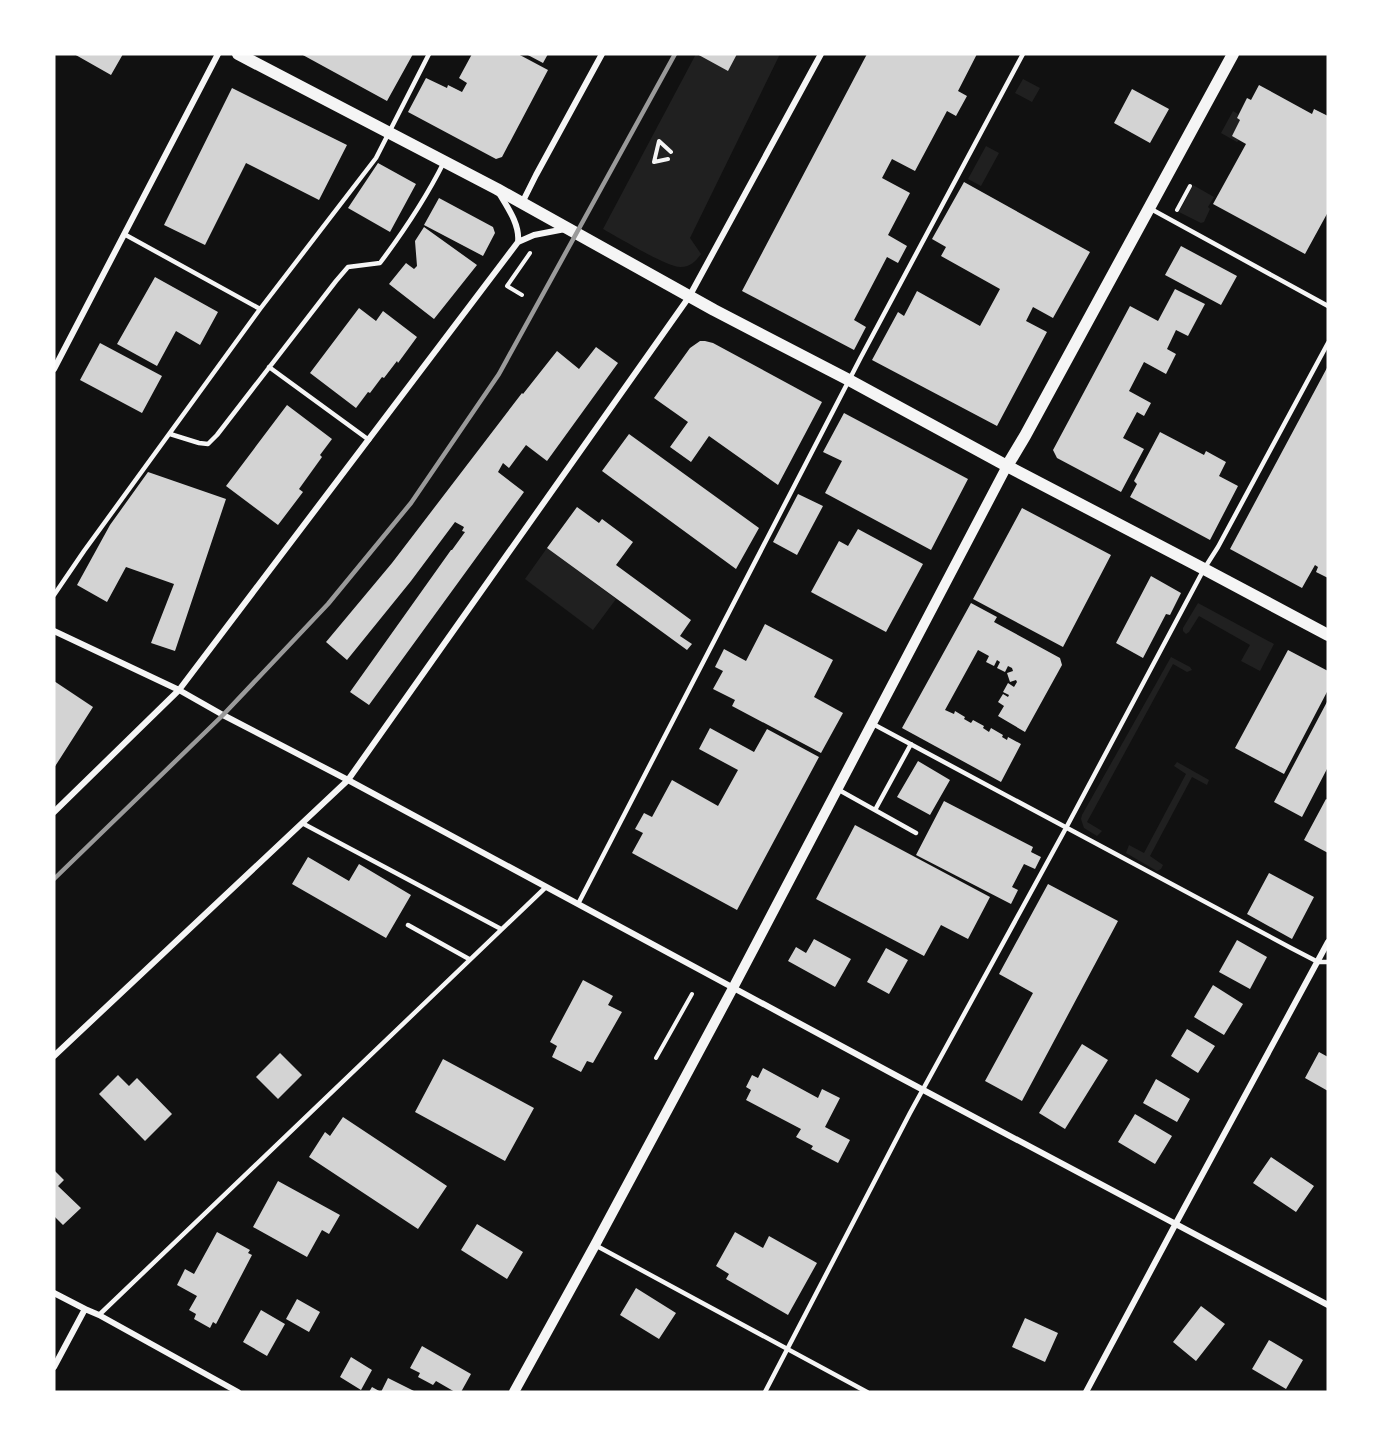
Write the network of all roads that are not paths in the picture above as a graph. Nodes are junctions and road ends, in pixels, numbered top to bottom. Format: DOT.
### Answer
graph roads {
  1 [pos="218,54"];
  2 [pos="238,54"];
  3 [pos="429,54"];
  4 [pos="602,54"];
  5 [pos="821,54"];
  6 [pos="1023,54"];
  7 [pos="1233,54"];
  8 [pos="388,133"];
  9 [pos="444,162"];
  10 [pos="497,189"];
  11 [pos="522,203"];
  12 [pos="1148,208"];
  13 [pos="568,229"];
  14 [pos="124,234"];
  15 [pos="518,242"];
  16 [pos="688,297"];
  17 [pos="1328,306"];
  18 [pos="260,309"];
  19 [pos="1328,343"];
  20 [pos="269,367"];
  21 [pos="54,369"];
  22 [pos="849,380"];
  23 [pos="170,434"];
  24 [pos="369,440"];
  25 [pos="1007,466"];
  26 [pos="1204,569"];
  27 [pos="54,595"];
  28 [pos="54,631"];
  29 [pos="1328,635"];
  30 [pos="179,690"];
  31 [pos="871,723"];
  32 [pos="911,744"];
  33 [pos="348,780"];
  34 [pos="836,789"];
  35 [pos="875,810"];
  36 [pos="54,812"];
  37 [pos="302,823"];
  38 [pos="1066,828"];
  39 [pos="916,833"];
  40 [pos="546,887"];
  41 [pos="578,904"];
  42 [pos="408,925"];
  43 [pos="501,930"];
  44 [pos="1328,942"];
  45 [pos="469,959"];
  46 [pos="1318,962"];
  47 [pos="1328,962"];
  48 [pos="733,988"];
  49 [pos="54,1056"];
  50 [pos="923,1090"];
  51 [pos="1175,1225"];
  52 [pos="595,1245"];
  53 [pos="54,1293"];
  54 [pos="1328,1305"];
  55 [pos="85,1309"];
  56 [pos="99,1315"];
  57 [pos="788,1349"];
  58 [pos="54,1367"];
  59 [pos="238,1392"];
  60 [pos="514,1392"];
  61 [pos="765,1392"];
  62 [pos="867,1392"];
  63 [pos="1086,1392"];
  1 -- 14 [label="street"];
  2 -- 8 [label="main road"];
  3 -- 8 [label="lane"];
  4 -- 11 [label="street"];
  5 -- 16 [label="street"];
  6 -- 22 [label="lane"];
  7 -- 12 [label="main road"];
  8 -- 9 [label="main road"];
  8 -- 18 [label="lane"];
  9 -- 10 [label="main road"];
  9 -- 20 [label="lane"];
  10 -- 11 [label="main road"];
  10 -- 15 [label="street"];
  11 -- 13 [label="main road"];
  12 -- 17 [label="lane"];
  12 -- 25 [label="main road"];
  13 -- 15 [label="street"];
  13 -- 16 [label="main road"];
  14 -- 18 [label="lane"];
  14 -- 21 [label="street"];
  15 -- 24 [label="street"];
  16 -- 22 [label="main road"];
  16 -- 33 [label="street"];
  18 -- 23 [label="lane"];
  19 -- 26 [label="lane"];
  20 -- 23 [label="lane"];
  20 -- 24 [label="lane"];
  22 -- 25 [label="main road"];
  22 -- 41 [label="lane"];
  23 -- 27 [label="lane"];
  24 -- 30 [label="street"];
  25 -- 26 [label="main road"];
  25 -- 31 [label="street"];
  26 -- 29 [label="main road"];
  26 -- 38 [label="lane"];
  28 -- 30 [label="street"];
  30 -- 33 [label="street"];
  30 -- 36 [label="street"];
  31 -- 32 [label="lane"];
  31 -- 34 [label="street"];
  32 -- 35 [label="lane"];
  32 -- 38 [label="lane"];
  33 -- 37 [label="street"];
  33 -- 40 [label="street"];
  34 -- 35 [label="lane"];
  34 -- 48 [label="street"];
  35 -- 39 [label="lane"];
  37 -- 43 [label="lane"];
  37 -- 49 [label="street"];
  38 -- 46 [label="lane"];
  38 -- 50 [label="lane"];
  40 -- 41 [label="street"];
  40 -- 43 [label="lane"];
  41 -- 48 [label="street"];
  42 -- 45 [label="lane"];
  43 -- 45 [label="lane"];
  44 -- 46 [label="street"];
  45 -- 56 [label="lane"];
  46 -- 47 [label="lane"];
  46 -- 51 [label="street"];
  48 -- 50 [label="street"];
  48 -- 52 [label="street"];
  50 -- 51 [label="street"];
  50 -- 57 [label="lane"];
  51 -- 54 [label="street"];
  51 -- 63 [label="street"];
  52 -- 57 [label="lane"];
  52 -- 60 [label="street"];
  53 -- 55 [label="street"];
  55 -- 56 [label="street"];
  55 -- 58 [label="street"];
  56 -- 59 [label="street"];
  57 -- 61 [label="lane"];
  57 -- 62 [label="lane"];
}
